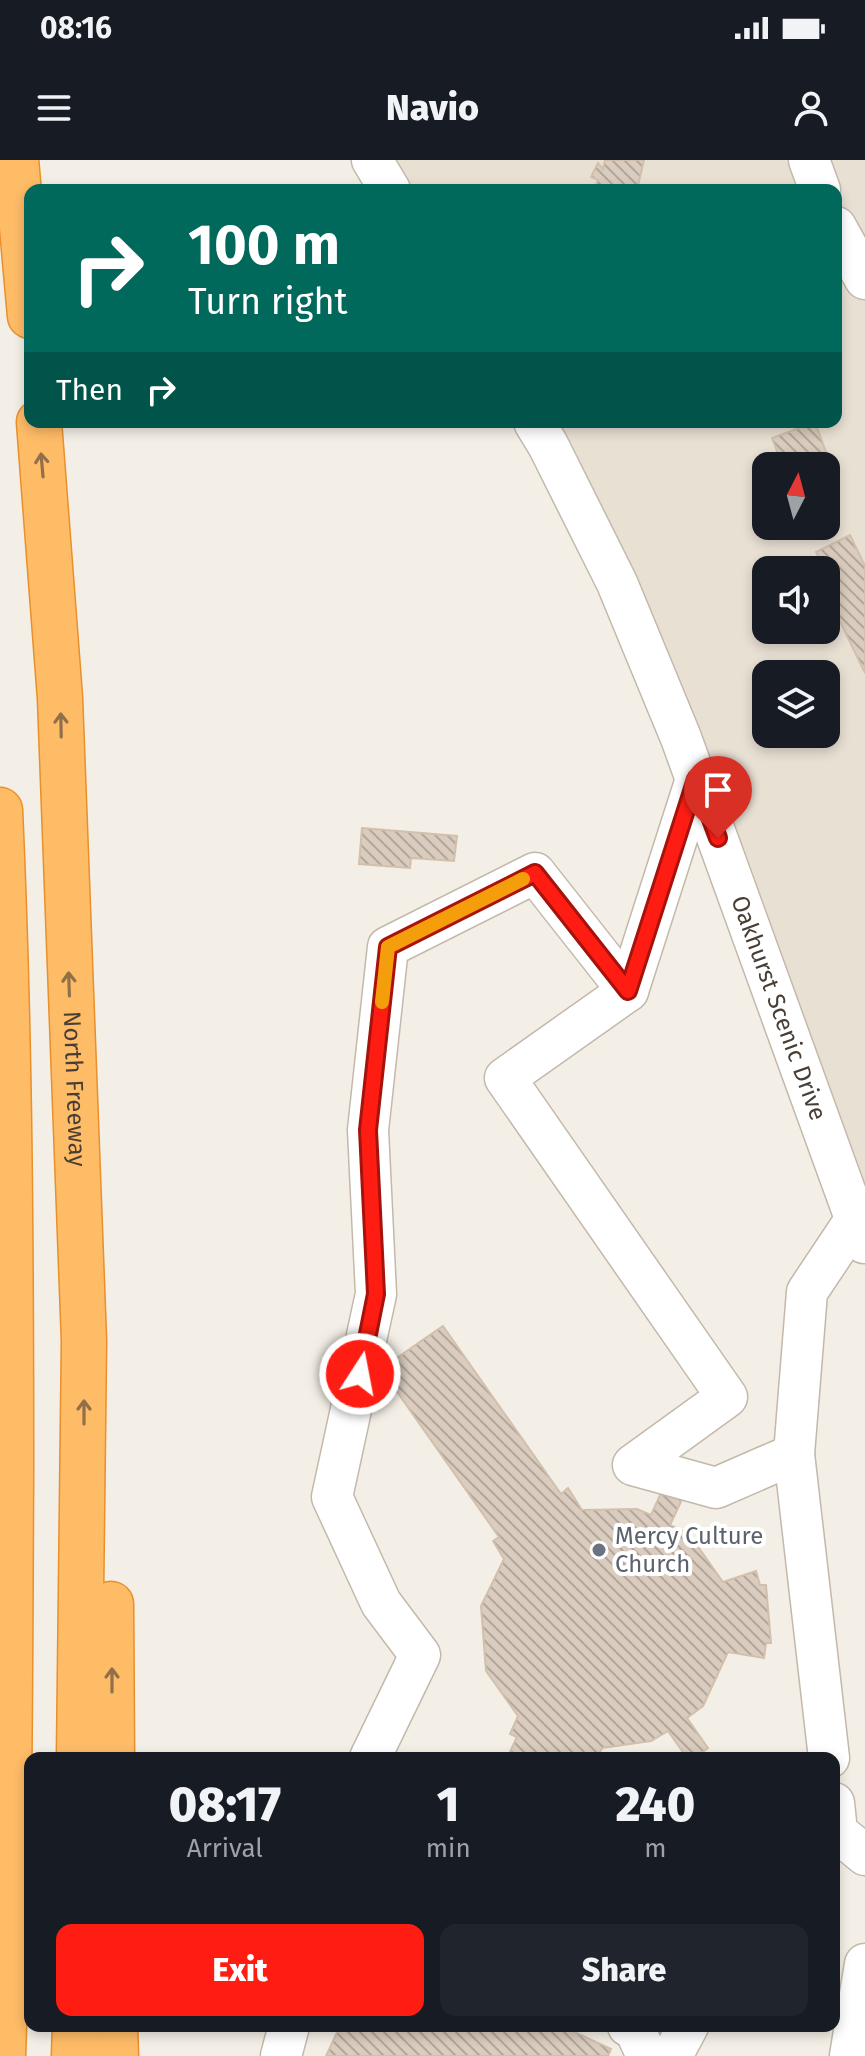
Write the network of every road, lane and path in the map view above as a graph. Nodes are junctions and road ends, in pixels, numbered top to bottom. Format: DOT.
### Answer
graph roads {
  1 [pos="16,160"];
  2 [pos="372,160"];
  3 [pos="809,160"];
  4 [pos="386,184"];
  5 [pos="818,184"];
  6 [pos="842,238"];
  7 [pos="24,249"];
  8 [pos="865,279"];
  9 [pos="39,428"];
  10 [pos="538,428"];
  11 [pos="696,779"];
  12 [pos="0,810"];
  13 [pos="628,991"];
  14 [pos="860,1233"];
  15 [pos="794,1454"];
  16 [pos="97,1531"];
  17 [pos="79,1752"];
  18 [pos="112,1752"];
  19 [pos="373,1752"];
  20 [pos="828,1752"];
  21 [pos="840,1834"];
  22 [pos="865,1855"];
  23 [pos="865,1964"];
  24 [pos="75,2032"];
  25 [pos="115,2032"];
  26 [pos="287,2032"];
  27 [pos="636,2032"];
  28 [pos="685,2032"];
  29 [pos="3,2056"];
  30 [pos="74,2056"];
  31 [pos="116,2056"];
  32 [pos="281,2056"];
  33 [pos="647,2056"];
  34 [pos="672,2056"];
  35 [pos="850,2056"];
  1 -- 7 [label="highway"];
  2 -- 4 [label="street"];
  3 -- 5 [label="street"];
  6 -- 8 [label="street"];
  16 -- 9 [label="highway, North Freeway, one-way"];
  10 -- 11 [label="street, Oakhurst Scenic Drive"];
  11 -- 13 [label="street"];
  11 -- 14 [label="street, Oakhurst Scenic Drive"];
  12 -- 29 [label="highway"];
  13 -- 15 [label="street"];
  13 -- 19 [label="street"];
  14 -- 15 [label="street"];
  15 -- 20 [label="street"];
  16 -- 17 [label="highway, North Freeway"];
  18 -- 16 [label="highway, one-way"];
  21 -- 22 [label="street"];
  23 -- 35 [label="street"];
  24 -- 30 [label="highway"];
  25 -- 31 [label="highway"];
  26 -- 32 [label="street"];
  27 -- 33 [label="street"];
  28 -- 34 [label="street"];
}
